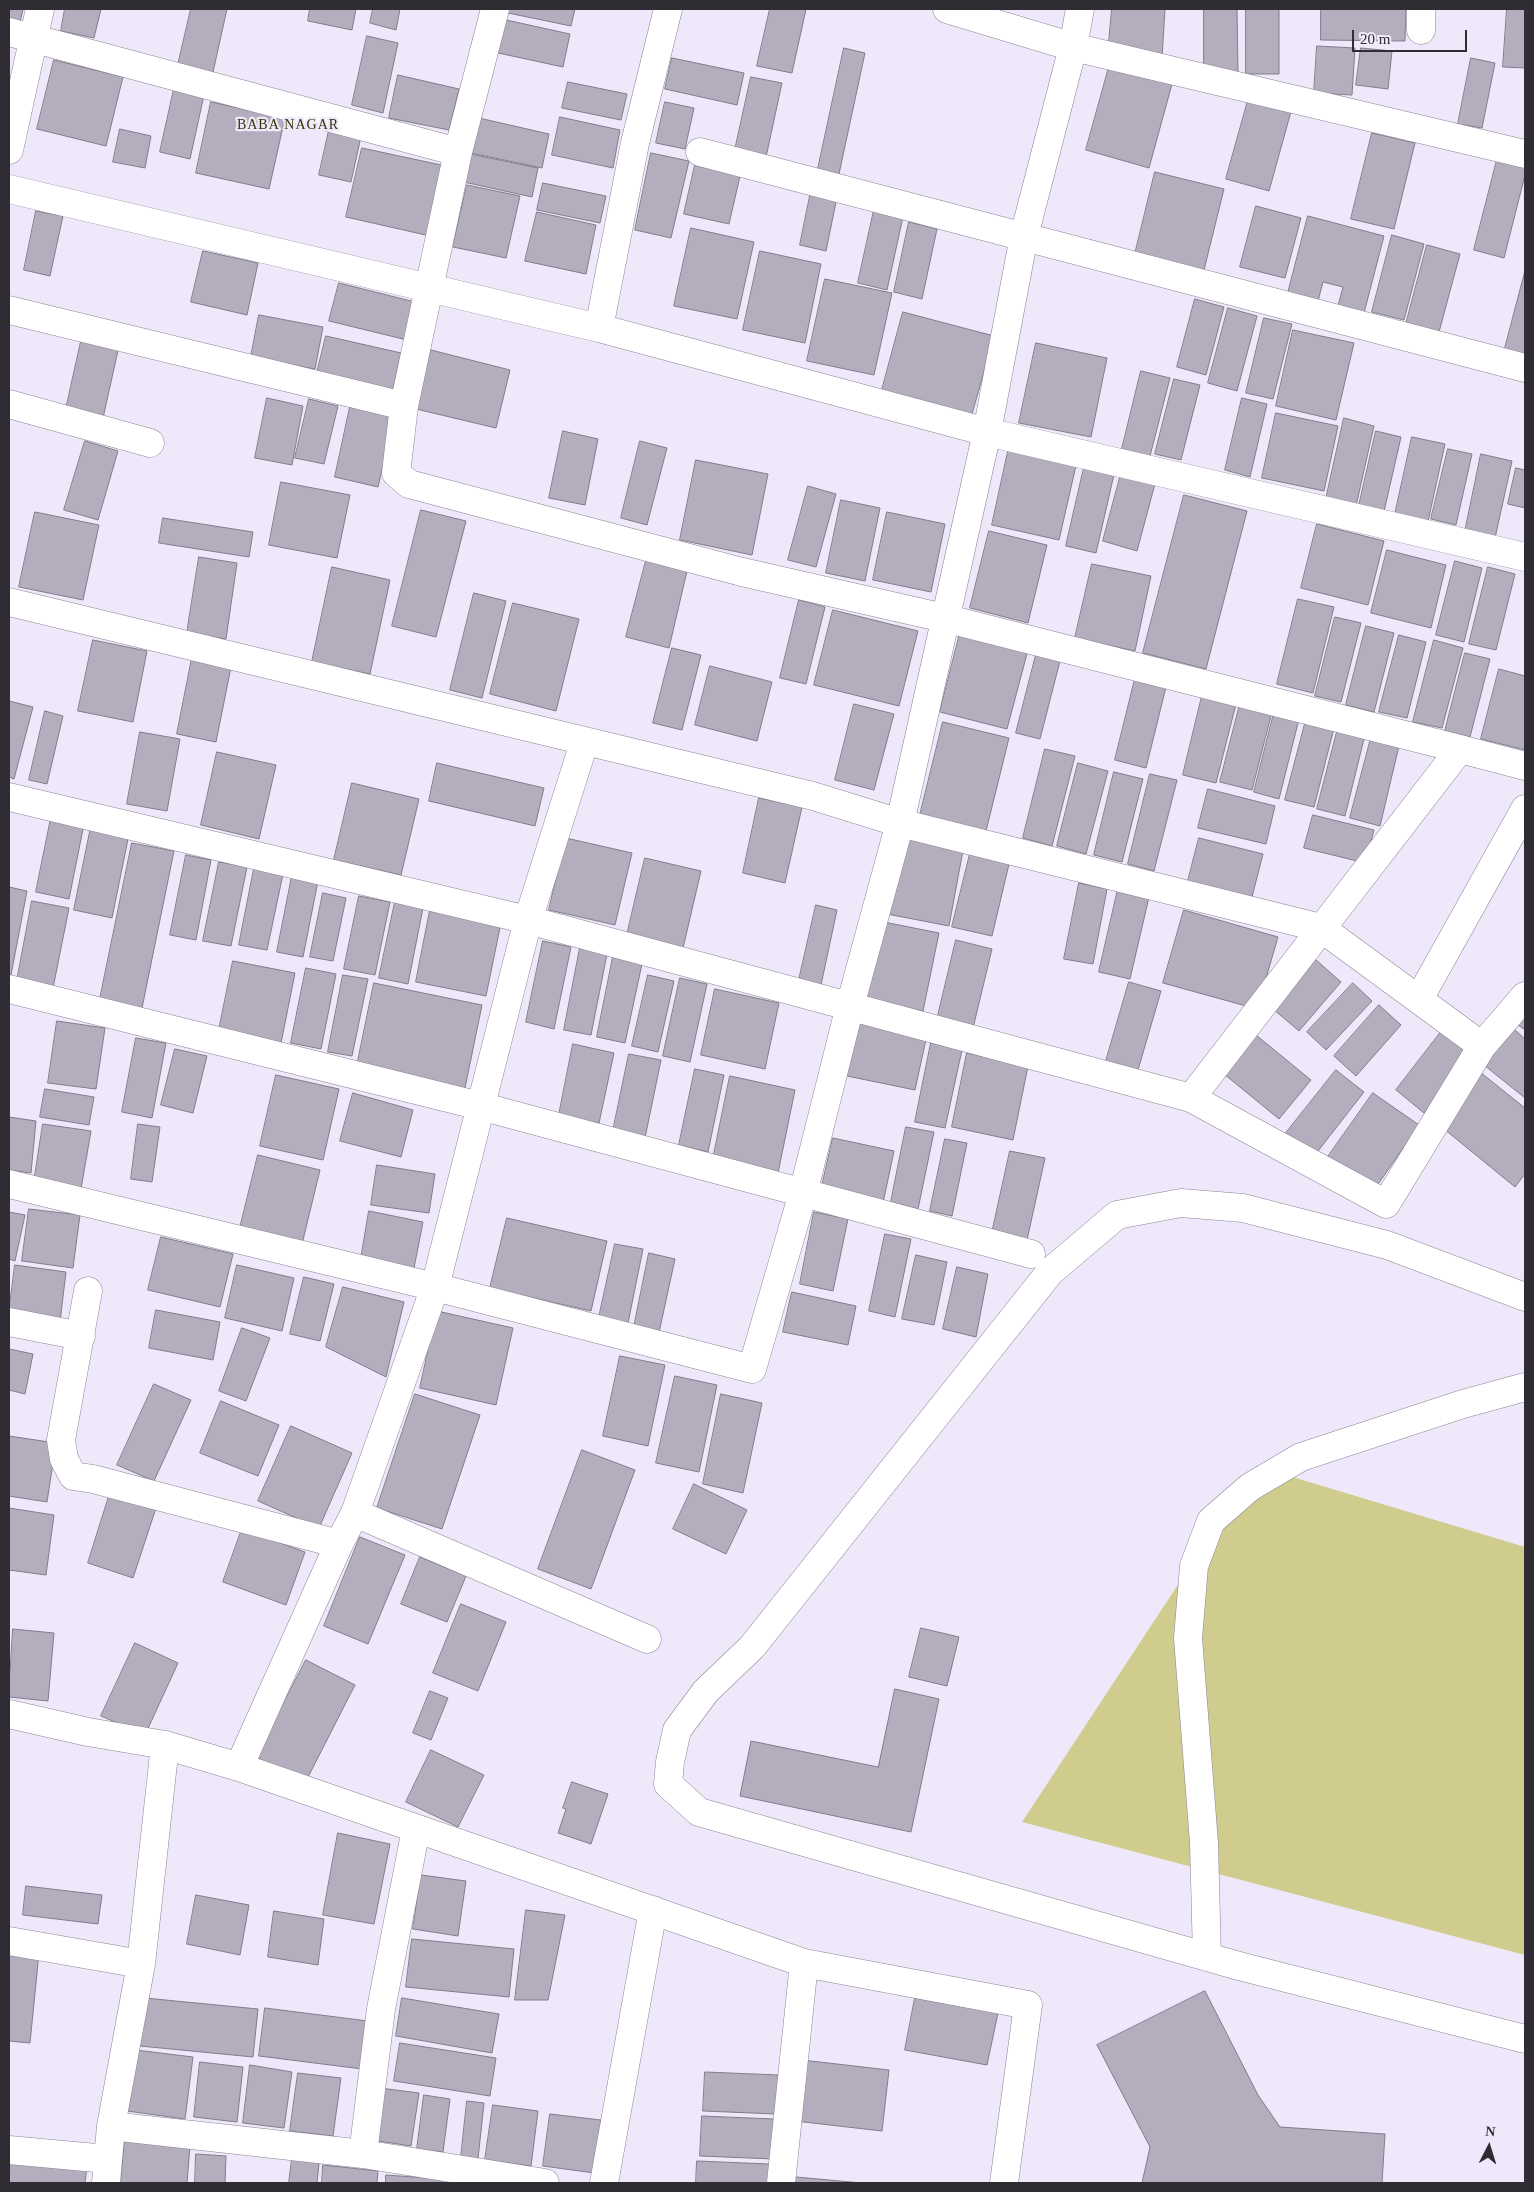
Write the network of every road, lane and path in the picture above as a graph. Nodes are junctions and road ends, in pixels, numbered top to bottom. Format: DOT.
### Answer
graph roads {
  1 [pos="40,9"];
  2 [pos="494,9"];
  3 [pos="668,9"];
  4 [pos="947,9"];
  5 [pos="1080,9"];
  6 [pos="21,35"];
  7 [pos="1072,47"];
  8 [pos="9,150"];
  9 [pos="458,152"];
  10 [pos="700,152"];
  11 [pos="1525,154"];
  12 [pos="9,189"];
  13 [pos="1024,236"];
  14 [pos="428,287"];
  15 [pos="9,310"];
  16 [pos="599,328"];
  17 [pos="1525,368"];
  18 [pos="9,404"];
  19 [pos="404,406"];
  20 [pos="987,432"];
  21 [pos="150,443"];
  22 [pos="1525,557"];
  23 [pos="9,602"];
  24 [pos="944,618"];
  25 [pos="584,743"];
  26 [pos="1460,749"];
  27 [pos="1525,766"];
  28 [pos="9,798"];
  29 [pos="1525,809"];
  30 [pos="900,823"];
  31 [pos="528,920"];
  32 [pos="1320,928"];
  33 [pos="9,989"];
  34 [pos="1525,996"];
  35 [pos="1419,999"];
  36 [pos="850,1006"];
  37 [pos="1482,1046"];
  38 [pos="1191,1098"];
  39 [pos="480,1106"];
  40 [pos="9,1184"];
  41 [pos="803,1193"];
  42 [pos="1030,1254"];
  43 [pos="434,1287"];
  44 [pos="88,1291"];
  45 [pos="1525,1297"];
  46 [pos="9,1322"];
  47 [pos="81,1336"];
  48 [pos="1525,1387"];
  49 [pos="355,1513"];
  50 [pos="339,1544"];
  51 [pos="647,1638"];
  52 [pos="9,1714"];
  53 [pos="166,1745"];
  54 [pos="239,1767"];
  55 [pos="416,1829"];
  56 [pos="653,1910"];
  57 [pos="9,1941"];
  58 [pos="1207,1957"];
  59 [pos="804,1963"];
  60 [pos="141,1964"];
  61 [pos="1525,2039"];
  62 [pos="111,2126"];
  63 [pos="9,2150"];
  64 [pos="363,2154"];
  65 [pos="107,2171"];
  66 [pos="545,2183"];
  67 [pos="604,2183"];
  68 [pos="781,2183"];
  69 [pos="1004,2183"];
  1 -- 6 [label="street"];
  2 -- 9 [label="street"];
  3 -- 16 [label="street"];
  4 -- 7 [label="street"];
  5 -- 7 [label="street"];
  6 -- 8 [label="street"];
  6 -- 9 [label="street"];
  7 -- 11 [label="street"];
  7 -- 13 [label="street"];
  9 -- 14 [label="street"];
  10 -- 13 [label="street"];
  12 -- 14 [label="street"];
  13 -- 17 [label="street"];
  13 -- 20 [label="street"];
  14 -- 16 [label="street"];
  14 -- 19 [label="street"];
  15 -- 19 [label="street"];
  16 -- 20 [label="street"];
  18 -- 21 [label="street"];
  19 -- 24 [label="street"];
  20 -- 22 [label="street"];
  20 -- 24 [label="street"];
  23 -- 25 [label="street"];
  24 -- 26 [label="street"];
  24 -- 30 [label="street"];
  25 -- 30 [label="street"];
  25 -- 31 [label="street"];
  26 -- 27 [label="street"];
  26 -- 32 [label="street"];
  28 -- 31 [label="street"];
  29 -- 35 [label="street"];
  30 -- 32 [label="street"];
  30 -- 36 [label="street"];
  31 -- 36 [label="street"];
  31 -- 39 [label="street"];
  32 -- 35 [label="street"];
  32 -- 38 [label="street"];
  33 -- 39 [label="street"];
  34 -- 37 [label="street"];
  35 -- 37 [label="street"];
  36 -- 38 [label="street"];
  36 -- 41 [label="street"];
  37 -- 38 [label="street"];
  39 -- 41 [label="street"];
  39 -- 43 [label="street"];
  40 -- 43 [label="street"];
  41 -- 42 [label="street"];
  41 -- 43 [label="street"];
  43 -- 49 [label="street"];
  44 -- 47 [label="street"];
  45 -- 58 [label="street"];
  46 -- 47 [label="street"];
  47 -- 50 [label="street"];
  48 -- 58 [label="street"];
  49 -- 50 [label="street"];
  49 -- 51 [label="street"];
  50 -- 54 [label="street"];
  52 -- 53 [label="street"];
  53 -- 54 [label="street"];
  53 -- 60 [label="street"];
  54 -- 55 [label="street"];
  55 -- 56 [label="street"];
  55 -- 64 [label="street"];
  56 -- 59 [label="street"];
  56 -- 67 [label="street"];
  57 -- 60 [label="street"];
  58 -- 61 [label="street"];
  59 -- 68 [label="street"];
  59 -- 69 [label="street"];
  60 -- 62 [label="street"];
  62 -- 64 [label="street"];
  62 -- 65 [label="street"];
  63 -- 65 [label="street"];
  64 -- 66 [label="street"];
}
